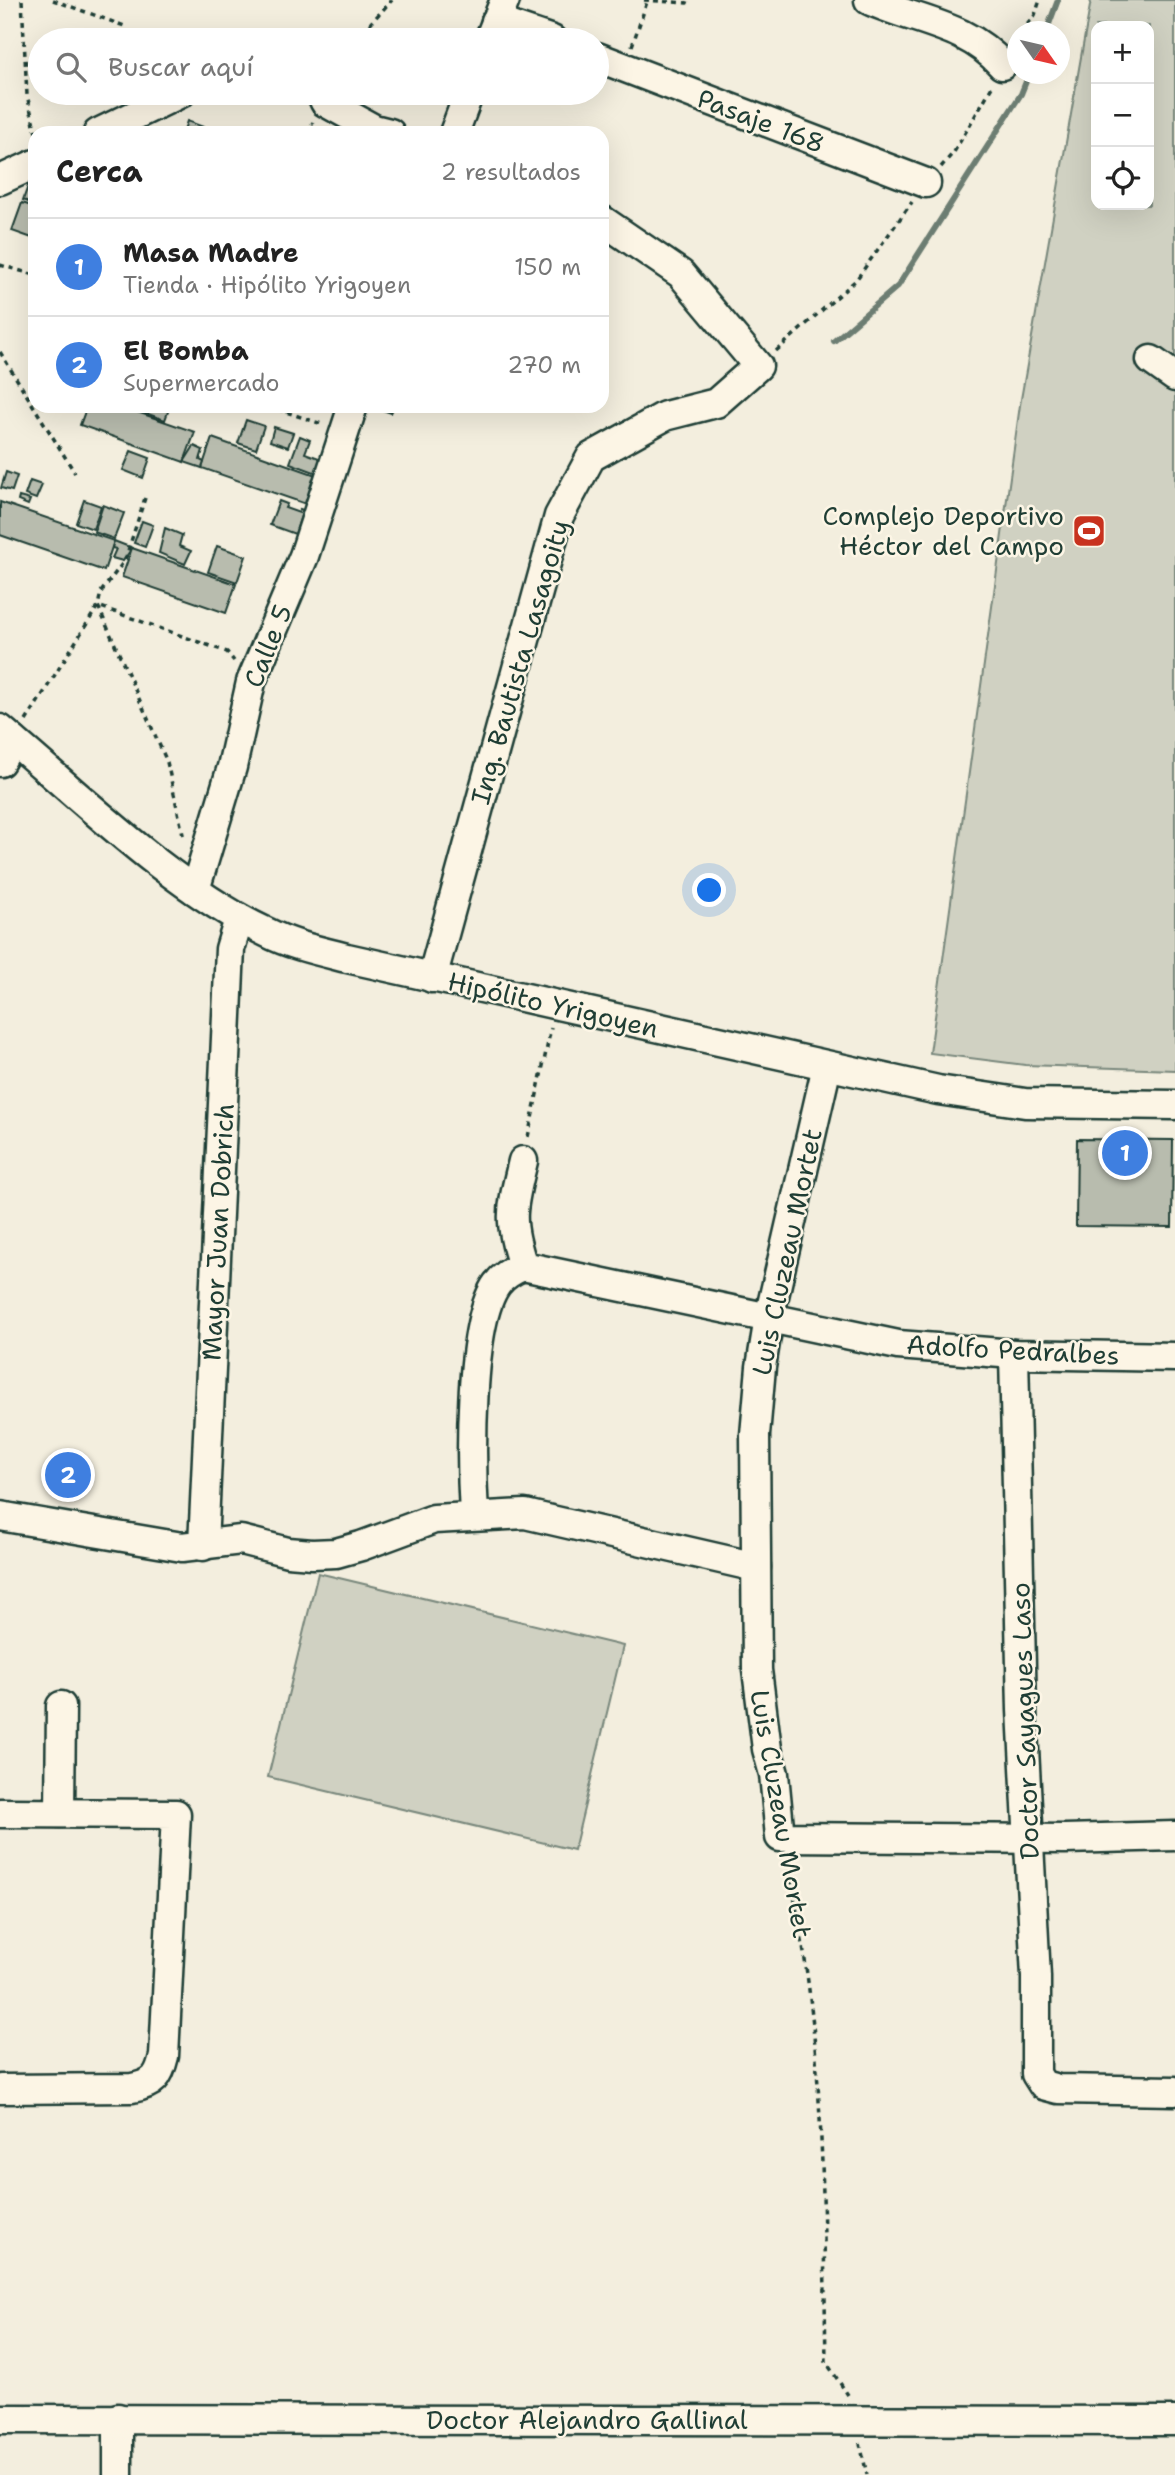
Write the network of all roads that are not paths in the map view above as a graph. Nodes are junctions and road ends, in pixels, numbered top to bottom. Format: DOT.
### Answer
graph roads {
  1 [pos="869,0"];
  2 [pos="497,20"];
  3 [pos="519,28"];
  4 [pos="609,62"];
  5 [pos="1002,65"];
  6 [pos="156,105"];
  7 [pos="330,105"];
  8 [pos="464,105"];
  9 [pos="113,126"];
  10 [pos="369,126"];
  11 [pos="457,126"];
  12 [pos="28,167"];
  13 [pos="0,180"];
  14 [pos="926,183"];
  15 [pos="609,225"];
  16 [pos="1151,360"];
  17 [pos="1175,377"];
  18 [pos="349,419"];
  19 [pos="4,744"];
  20 [pos="199,878"];
  21 [pos="239,919"];
  22 [pos="432,978"];
  23 [pos="827,1066"];
  24 [pos="1175,1105"];
  25 [pos="523,1161"];
  26 [pos="523,1266"];
  27 [pos="769,1318"];
  28 [pos="1014,1354"];
  29 [pos="1175,1357"];
  30 [pos="474,1515"];
  31 [pos="0,1516"];
  32 [pos="202,1546"];
  33 [pos="756,1567"];
  34 [pos="61,1706"];
  35 [pos="0,1813"];
  36 [pos="60,1813"];
  37 [pos="1175,1836"];
  38 [pos="1030,1838"];
  39 [pos="0,2089"];
  40 [pos="1175,2091"];
  41 [pos="0,2418"];
  42 [pos="118,2418"];
  43 [pos="1175,2421"];
  44 [pos="118,2475"];
  1 -- 5 [label="street"];
  2 -- 3 [label="street"];
  4 -- 14 [label="street, Pasaje 168"];
  6 -- 9 [label="street"];
  7 -- 10 [label="street"];
  8 -- 11 [label="street"];
  12 -- 13 [label="street"];
  15 -- 22 [label="street, Ing. Bautista Lasagoity"];
  16 -- 17 [label="street"];
  18 -- 20 [label="street, Calle 5"];
  19 -- 20 [label="street, Hipólito Yrigoyen"];
  20 -- 21 [label="street, Hipólito Yrigoyen"];
  21 -- 22 [label="street, Hipólito Yrigoyen"];
  21 -- 32 [label="street, Mayor Juan Dobrich"];
  22 -- 23 [label="street, Hipólito Yrigoyen"];
  23 -- 24 [label="street, Hipólito Yrigoyen"];
  23 -- 27 [label="street, Luis Cluzeau Mortet"];
  25 -- 26 [label="street"];
  26 -- 27 [label="street, Adolfo Pedralbes"];
  26 -- 30 [label="street"];
  27 -- 28 [label="street, Adolfo Pedralbes"];
  27 -- 33 [label="street, Luis Cluzeau Mortet"];
  28 -- 29 [label="street, Adolfo Pedralbes"];
  28 -- 38 [label="street, Doctor Sayagues Laso"];
  30 -- 32 [label="street"];
  30 -- 33 [label="street"];
  31 -- 32 [label="street"];
  33 -- 38 [label="street, Luis Cluzeau Mortet"];
  34 -- 36 [label="street"];
  35 -- 36 [label="street"];
  36 -- 39 [label="street"];
  37 -- 38 [label="street"];
  38 -- 40 [label="street, Doctor Sayagues Laso"];
  41 -- 42 [label="street, Doctor Alejandro Gallinal"];
  42 -- 43 [label="street, Doctor Alejandro Gallinal"];
  42 -- 44 [label="street"];
}
